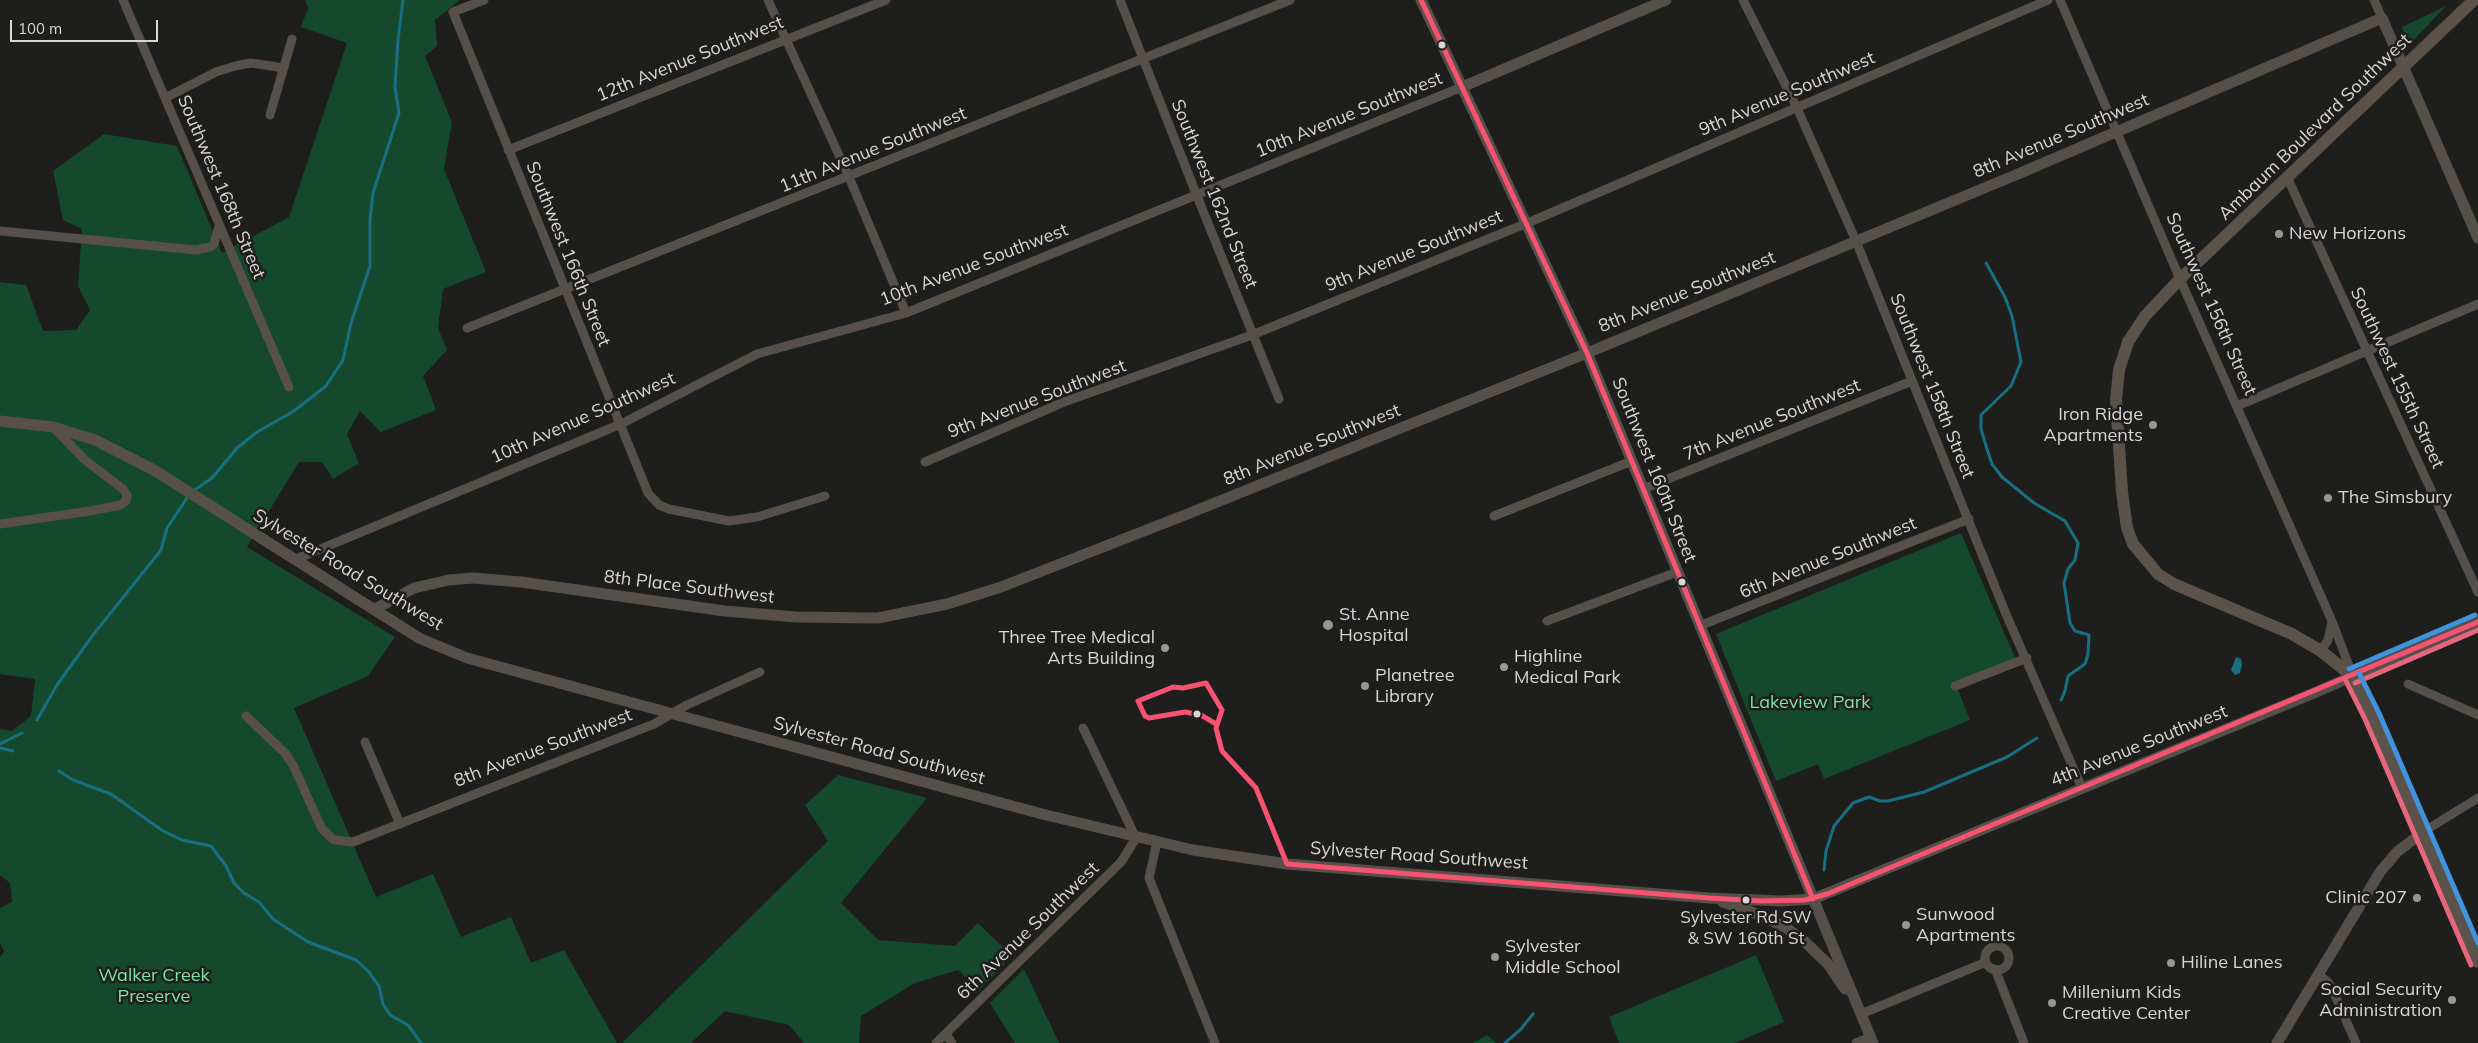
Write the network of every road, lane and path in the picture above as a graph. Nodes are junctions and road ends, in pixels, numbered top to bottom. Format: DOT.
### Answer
graph roads {
  1 [pos="123,0"];
  2 [pos="484,0"];
  3 [pos="768,0"];
  4 [pos="886,0"];
  5 [pos="1120,0"];
  6 [pos="1290,0"];
  7 [pos="1422,0"];
  8 [pos="1666,0"];
  9 [pos="1743,0"];
  10 [pos="2048,0"];
  11 [pos="2060,0"];
  12 [pos="2374,0"];
  13 [pos="2474,0"];
  14 [pos="2382,18"];
  15 [pos="292,39"];
  16 [pos="785,39"];
  17 [pos="1143,59"];
  18 [pos="2402,67"];
  19 [pos="284,68"];
  20 [pos="1462,87"];
  21 [pos="165,98"];
  22 [pos="1796,108"];
  23 [pos="270,115"];
  24 [pos="2118,131"];
  25 [pos="508,150"];
  26 [pos="849,177"];
  27 [pos="2287,177"];
  28 [pos="1196,196"];
  29 [pos="1525,224"];
  30 [pos="219,226"];
  31 [pos="0,231"];
  32 [pos="2478,238"];
  33 [pos="1856,241"];
  34 [pos="2180,279"];
  35 [pos="564,288"];
  36 [pos="2478,304"];
  37 [pos="906,313"];
  38 [pos="467,328"];
  39 [pos="1252,335"];
  40 [pos="2367,351"];
  41 [pos="1587,352"];
  42 [pos="1912,381"];
  43 [pos="289,387"];
  44 [pos="1279,398"];
  45 [pos="2237,406"];
  46 [pos="0,421"];
  47 [pos="621,424"];
  48 [pos="53,427"];
  49 [pos="1632,461"];
  50 [pos="925,462"];
  51 [pos="1643,490"];
  52 [pos="825,496"];
  53 [pos="1494,516"];
  54 [pos="1969,519"];
  55 [pos="0,524"];
  56 [pos="294,560"];
  57 [pos="1677,572"];
  58 [pos="1001,587"];
  59 [pos="2478,592"];
  60 [pos="375,609"];
  61 [pos="2332,621"];
  62 [pos="1547,622"];
  63 [pos="2478,622"];
  64 [pos="1699,626"];
  65 [pos="2321,651"];
  66 [pos="2027,658"];
  67 [pos="760,672"];
  68 [pos="2352,676"];
  69 [pos="2408,684"];
  70 [pos="1955,686"];
  71 [pos="671,715"];
  72 [pos="2478,715"];
  73 [pos="246,716"];
  74 [pos="1083,728"];
  75 [pos="365,742"];
  76 [pos="2082,788"];
  77 [pos="2478,798"];
  78 [pos="400,824"];
  79 [pos="2423,832"];
  80 [pos="1136,838"];
  81 [pos="1157,842"];
  82 [pos="1709,898"];
  83 [pos="1813,899"];
  84 [pos="2475,946"];
  85 [pos="1986,962"];
  86 [pos="2478,962"];
  87 [pos="1995,969"];
  88 [pos="2318,975"];
  89 [pos="1860,1011"];
  90 [pos="946,1034"];
  91 [pos="1872,1040"];
  92 [pos="936,1043"];
  93 [pos="952,1043"];
  94 [pos="1215,1043"];
  95 [pos="1856,1043"];
  96 [pos="2024,1043"];
  97 [pos="2277,1043"];
  98 [pos="2356,1043"];
  1 -- 21 [label="street, Southwest 168th Street"];
  2 -- 25 [label="street, Southwest 166th Street"];
  3 -- 16 [label="street"];
  4 -- 16 [label="street, 12th Avenue Southwest"];
  5 -- 17 [label="street, Southwest 162nd Street"];
  6 -- 17 [label="street, 11th Avenue Southwest"];
  7 -- 20 [label="street, Southwest 160th Street"];
  8 -- 20 [label="street, 10th Avenue Southwest"];
  9 -- 22 [label="street, Southwest 158th Street"];
  10 -- 22 [label="street, 9th Avenue Southwest"];
  11 -- 24 [label="street, Southwest 156th Street"];
  12 -- 14 [label="street"];
  13 -- 18 [label="main road, Ambaum Boulevard Southwest"];
  14 -- 18 [label="street"];
  14 -- 24 [label="street, 8th Avenue Southwest"];
  15 -- 19 [label="street"];
  16 -- 25 [label="street, 12th Avenue Southwest"];
  16 -- 26 [label="street"];
  17 -- 26 [label="street, 11th Avenue Southwest"];
  17 -- 28 [label="street, Southwest 162nd Street"];
  18 -- 27 [label="main road, Ambaum Boulevard Southwest"];
  18 -- 32 [label="street"];
  19 -- 21 [label="street"];
  19 -- 23 [label="street"];
  20 -- 28 [label="street, 10th Avenue Southwest"];
  20 -- 29 [label="street, Southwest 160th Street"];
  21 -- 30 [label="street, Southwest 168th Street"];
  22 -- 29 [label="street, 9th Avenue Southwest"];
  22 -- 33 [label="street, Southwest 158th Street"];
  24 -- 33 [label="street, 8th Avenue Southwest"];
  24 -- 34 [label="street, Southwest 156th Street"];
  25 -- 35 [label="street, Southwest 166th Street"];
  26 -- 35 [label="street, 11th Avenue Southwest"];
  26 -- 37 [label="street"];
  27 -- 34 [label="main road, Ambaum Boulevard Southwest"];
  27 -- 40 [label="street, Southwest 155th Street"];
  28 -- 37 [label="street, 10th Avenue Southwest"];
  28 -- 39 [label="street, Southwest 162nd Street"];
  29 -- 39 [label="street, 9th Avenue Southwest"];
  29 -- 41 [label="street, Southwest 160th Street"];
  30 -- 31 [label="street"];
  30 -- 43 [label="street, Southwest 168th Street"];
  33 -- 41 [label="street, 8th Avenue Southwest"];
  33 -- 42 [label="street, Southwest 158th Street"];
  34 -- 45 [label="street, Southwest 156th Street"];
  34 -- 65 [label="main road, Ambaum Boulevard Southwest"];
  35 -- 38 [label="street, 11th Avenue Southwest"];
  35 -- 47 [label="street, Southwest 166th Street"];
  36 -- 40 [label="street"];
  37 -- 47 [label="street, 10th Avenue Southwest"];
  39 -- 44 [label="street, Southwest 162nd Street"];
  39 -- 50 [label="street, 9th Avenue Southwest"];
  40 -- 45 [label="street"];
  40 -- 59 [label="street, Southwest 155th Street"];
  41 -- 49 [label="street, Southwest 160th Street"];
  41 -- 58 [label="street, 8th Avenue Southwest"];
  42 -- 51 [label="street, 7th Avenue Southwest"];
  42 -- 54 [label="street, Southwest 158th Street"];
  45 -- 61 [label="street, Southwest 156th Street"];
  46 -- 48 [label="street, Sylvester Road Southwest"];
  47 -- 52 [label="street, Southwest 166th Street"];
  47 -- 56 [label="street, 10th Avenue Southwest"];
  48 -- 55 [label="street"];
  48 -- 56 [label="street, Sylvester Road Southwest"];
  49 -- 51 [label="street, Southwest 160th Street"];
  49 -- 53 [label="street"];
  51 -- 57 [label="street, Southwest 160th Street"];
  54 -- 64 [label="street, 6th Avenue Southwest"];
  54 -- 66 [label="street, Southwest 158th Street"];
  56 -- 60 [label="street, Sylvester Road Southwest"];
  57 -- 62 [label="street"];
  57 -- 64 [label="street, Southwest 160th Street"];
  58 -- 60 [label="street, 8th Place Southwest"];
  60 -- 71 [label="street, Sylvester Road Southwest"];
  61 -- 65 [label="street"];
  61 -- 68 [label="street, Southwest 156th Street"];
  63 -- 68 [label="street, 4th Avenue Southwest"];
  64 -- 83 [label="street, Southwest 160th Street"];
  65 -- 68 [label="main road, Ambaum Boulevard Southwest"];
  66 -- 70 [label="street"];
  66 -- 76 [label="street, Southwest 158th Street"];
  67 -- 71 [label="street, 8th Avenue Southwest"];
  68 -- 76 [label="street, 4th Avenue Southwest"];
  68 -- 79 [label="main road"];
  69 -- 72 [label="street"];
  71 -- 78 [label="street, 8th Avenue Southwest"];
  71 -- 80 [label="street, Sylvester Road Southwest"];
  73 -- 78 [label="street, 8th Avenue Southwest"];
  74 -- 80 [label="street"];
  75 -- 78 [label="street"];
  76 -- 83 [label="street, 4th Avenue Southwest"];
  77 -- 79 [label="street"];
  79 -- 84 [label="main road"];
  79 -- 88 [label="street"];
  80 -- 81 [label="street, Sylvester Road Southwest"];
  80 -- 90 [label="street, 6th Avenue Southwest"];
  81 -- 82 [label="street, Sylvester Road Southwest"];
  81 -- 94 [label="street"];
  82 -- 83 [label="street, Sylvester Road Southwest"];
  82 -- 89 [label="street"];
  83 -- 89 [label="street, Southwest 160th Street"];
  84 -- 86 [label="main road"];
  85 -- 87 [label="street"];
  85 -- 87 [label="street"];
  85 -- 89 [label="street"];
  87 -- 96 [label="street"];
  88 -- 97 [label="street"];
  88 -- 98 [label="street"];
  89 -- 91 [label="street, Southwest 160th Street"];
  90 -- 92 [label="street, 6th Avenue Southwest"];
  90 -- 93 [label="street"];
  91 -- 95 [label="street"];
}
